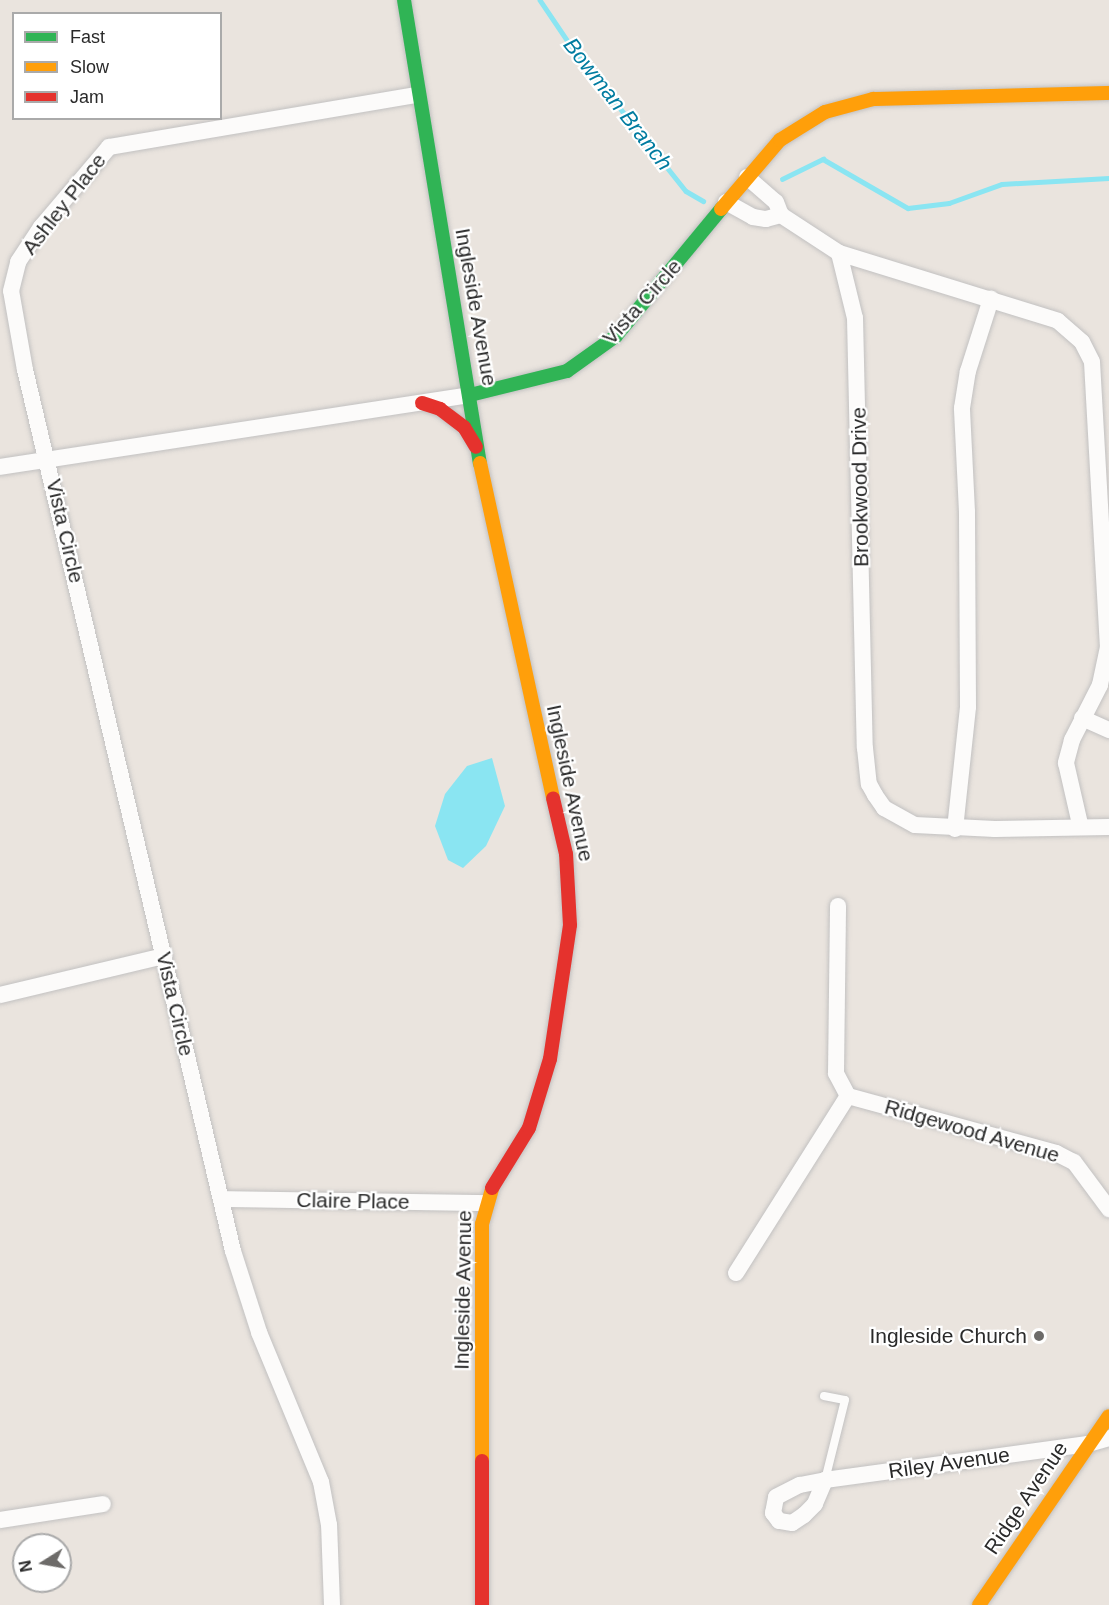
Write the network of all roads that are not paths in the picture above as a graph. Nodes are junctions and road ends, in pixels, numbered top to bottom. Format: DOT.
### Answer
graph roads {
  1 [pos="404,0"];
  2 [pos="1109,93"];
  3 [pos="418,95"];
  4 [pos="747,177"];
  5 [pos="726,202"];
  6 [pos="781,215"];
  7 [pos="839,253"];
  8 [pos="991,299"];
  9 [pos="470,395"];
  10 [pos="422,403"];
  11 [pos="1104,438"];
  12 [pos="477,449"];
  13 [pos="48,459"];
  14 [pos="0,467"];
  15 [pos="1082,718"];
  16 [pos="1109,730"];
  17 [pos="1080,824"];
  18 [pos="1109,826"];
  19 [pos="955,829"];
  20 [pos="838,906"];
  21 [pos="164,956"];
  22 [pos="0,994"];
  23 [pos="848,1096"];
  24 [pos="222,1199"];
  25 [pos="485,1203"];
  26 [pos="1109,1209"];
  27 [pos="736,1273"];
  28 [pos="824,1396"];
  29 [pos="1109,1416"];
  30 [pos="1109,1438"];
  31 [pos="1088,1444"];
  32 [pos="825,1480"];
  33 [pos="103,1504"];
  34 [pos="0,1520"];
  35 [pos="332,1605"];
  36 [pos="482,1605"];
  37 [pos="979,1605"];
  1 -- 3 [label="street, Ingleside Avenue"];
  2 -- 4 [label="street, Vista Circle"];
  3 -- 9 [label="street, Ingleside Avenue"];
  3 -- 13 [label="street, Ashley Place"];
  4 -- 5 [label="street, Vista Circle"];
  4 -- 6 [label="street"];
  5 -- 6 [label="street"];
  5 -- 9 [label="street, Vista Circle"];
  6 -- 7 [label="street"];
  7 -- 8 [label="street"];
  7 -- 19 [label="street, Brookwood Drive"];
  8 -- 11 [label="street"];
  8 -- 19 [label="street"];
  9 -- 10 [label="street, Vista Circle"];
  9 -- 12 [label="street, Ingleside Avenue"];
  10 -- 12 [label="street"];
  10 -- 13 [label="street, Vista Circle"];
  11 -- 15 [label="street"];
  12 -- 25 [label="street, Ingleside Avenue"];
  13 -- 14 [label="street"];
  13 -- 21 [label="street, Vista Circle"];
  15 -- 16 [label="street"];
  15 -- 17 [label="street"];
  17 -- 18 [label="street"];
  17 -- 19 [label="street"];
  20 -- 23 [label="street"];
  21 -- 22 [label="street"];
  21 -- 24 [label="street, Vista Circle"];
  23 -- 26 [label="street, Ridgewood Avenue"];
  23 -- 27 [label="street"];
  24 -- 25 [label="street, Claire Place"];
  24 -- 35 [label="street, Vista Circle"];
  25 -- 36 [label="street, Ingleside Avenue"];
  28 -- 32 [label="lane"];
  29 -- 31 [label="street, Ridge Avenue"];
  30 -- 31 [label="street, Riley Avenue"];
  31 -- 32 [label="street, Riley Avenue"];
  31 -- 37 [label="street, Ridge Avenue"];
  33 -- 34 [label="street"];
}
